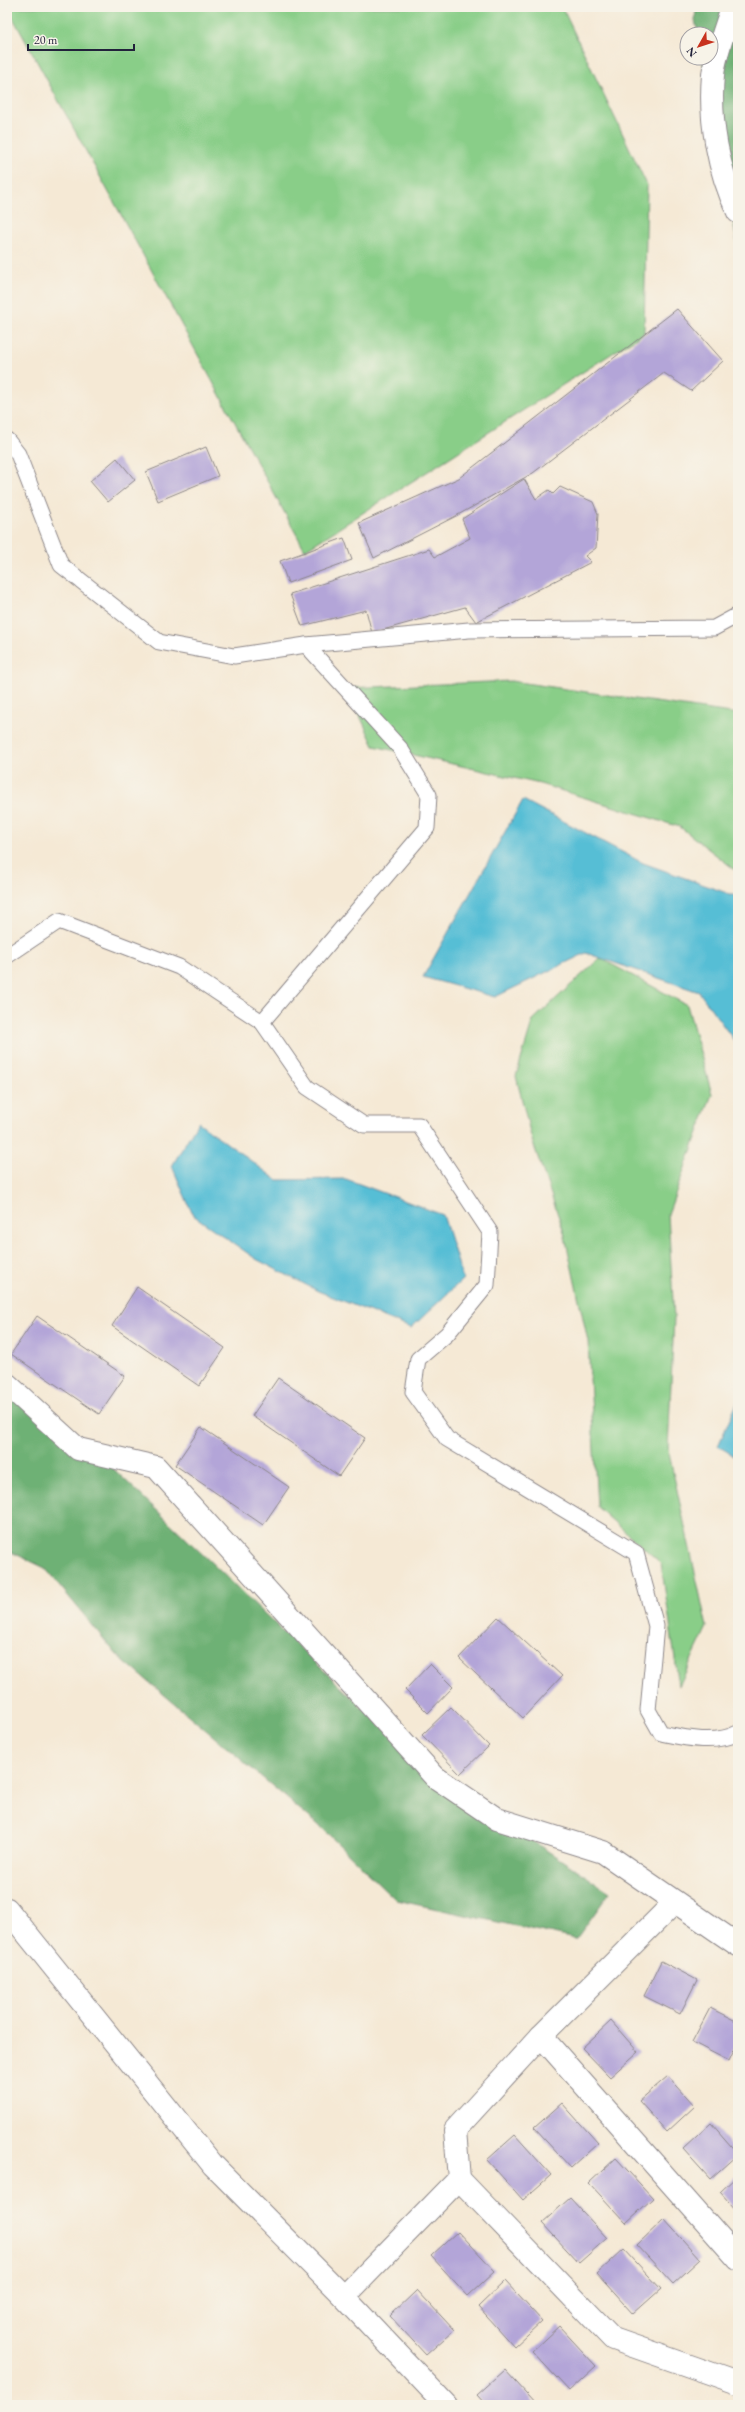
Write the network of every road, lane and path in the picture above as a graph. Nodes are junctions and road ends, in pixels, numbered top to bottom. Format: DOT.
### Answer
graph roads {
  1 [pos="732,7"];
  2 [pos="738,212"];
  3 [pos="7,440"];
  4 [pos="738,615"];
  5 [pos="306,645"];
  6 [pos="7,956"];
  7 [pos="262,1022"];
  8 [pos="7,1384"];
  9 [pos="738,1733"];
  10 [pos="675,1902"];
  11 [pos="7,1909"];
  12 [pos="738,1945"];
  13 [pos="541,2036"];
  14 [pos="459,2179"];
  15 [pos="738,2259"];
  16 [pos="344,2297"];
  17 [pos="738,2383"];
  18 [pos="446,2405"];
  1 -- 2 [label="street"];
  3 -- 5 [label="lane"];
  4 -- 5 [label="lane"];
  5 -- 7 [label="lane"];
  6 -- 7 [label="lane"];
  7 -- 9 [label="lane"];
  8 -- 10 [label="street"];
  10 -- 12 [label="street"];
  10 -- 13 [label="street"];
  11 -- 16 [label="street"];
  13 -- 14 [label="street"];
  13 -- 15 [label="street"];
  14 -- 16 [label="street"];
  14 -- 17 [label="street"];
  16 -- 18 [label="street"];
}
